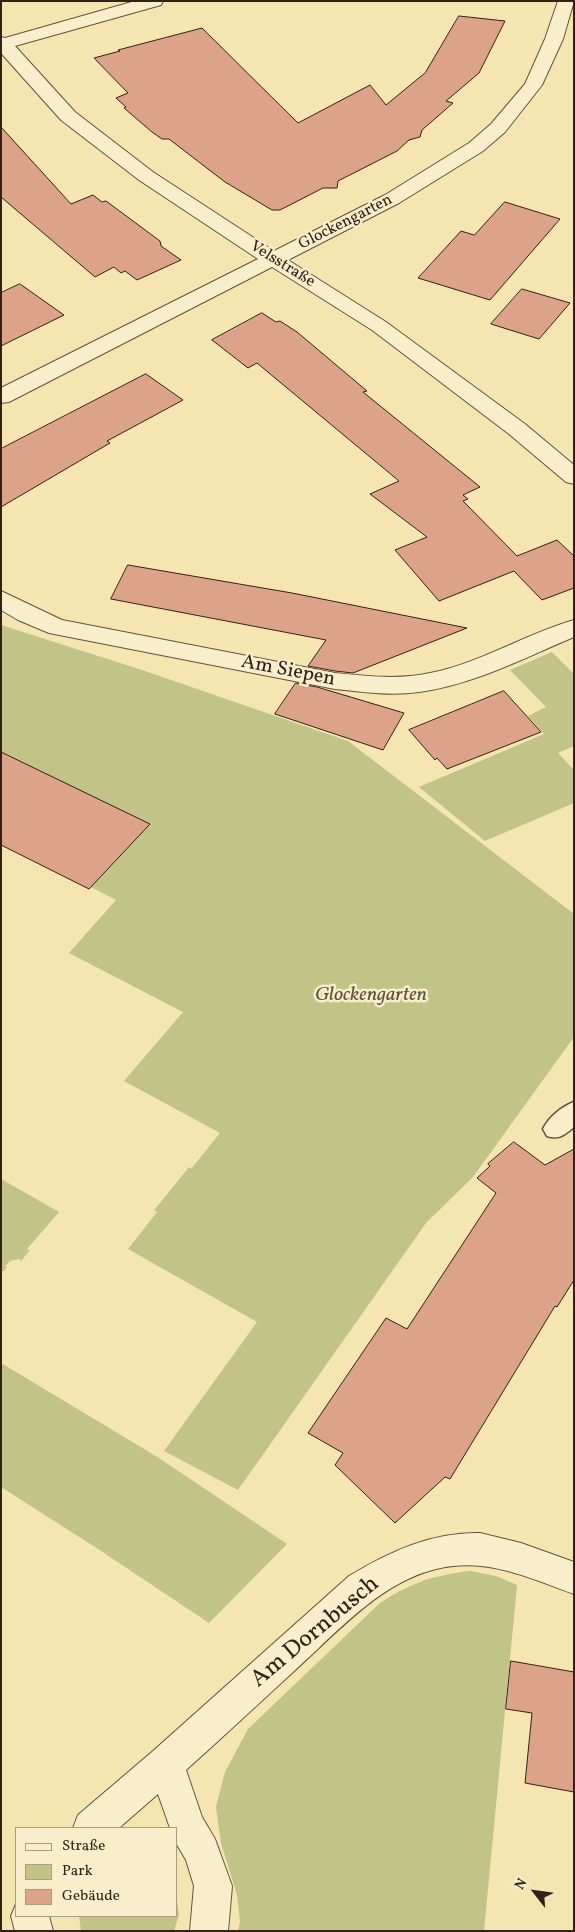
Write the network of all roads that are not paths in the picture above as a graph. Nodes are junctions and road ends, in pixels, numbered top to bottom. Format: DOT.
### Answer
graph roads {
  1 [pos="155,1"];
  2 [pos="567,1"];
  3 [pos="554,39"];
  4 [pos="574,42"];
  5 [pos="2,43"];
  6 [pos="274,260"];
  7 [pos="1,397"];
  8 [pos="574,477"];
  9 [pos="1,599"];
  10 [pos="574,628"];
  11 [pos="574,1112"];
  12 [pos="554,1129"];
  13 [pos="574,1578"];
  14 [pos="166,1764"];
  15 [pos="92,1827"];
  16 [pos="30,1917"];
  17 [pos="34,1931"];
  18 [pos="209,1931"];
  1 -- 5 [label="street"];
  2 -- 3 [label="street, Glockengarten"];
  3 -- 4 [label="street"];
  3 -- 6 [label="street, Glockengarten"];
  5 -- 6 [label="street, Velsstraße"];
  6 -- 7 [label="street, Glockengarten"];
  6 -- 8 [label="street, Velsstraße"];
  9 -- 10 [label="street, Am Siepen"];
  11 -- 12 [label="lane"];
  13 -- 14 [label="street, Am Dornbusch"];
  14 -- 15 [label="street, Am Dornbusch"];
  14 -- 18 [label="street"];
  16 -- 17 [label="street"];
}
